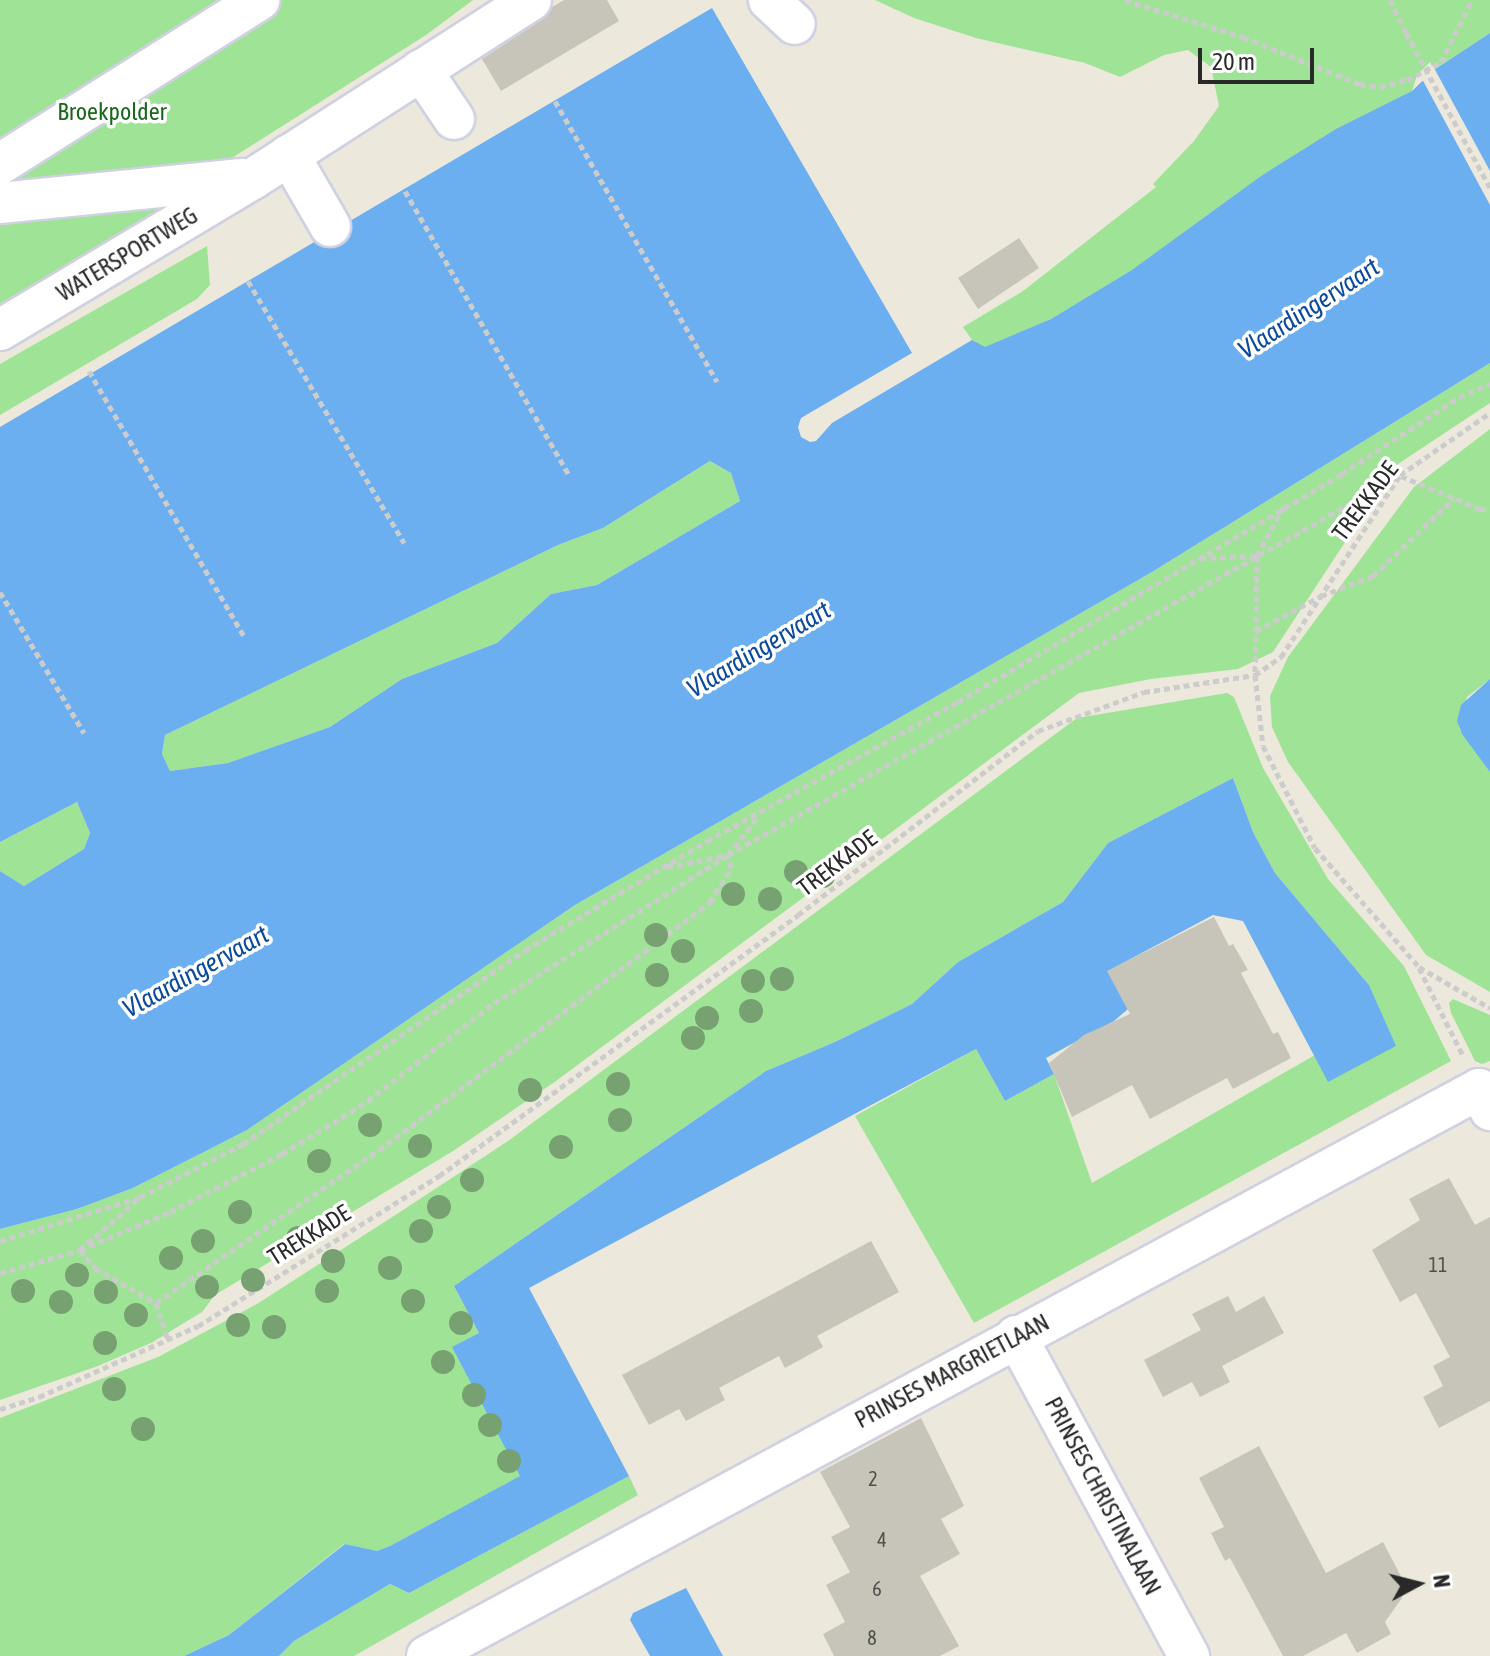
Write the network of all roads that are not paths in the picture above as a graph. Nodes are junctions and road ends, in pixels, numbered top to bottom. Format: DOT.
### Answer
graph roads {
  1 [pos="259,0"];
  2 [pos="531,0"];
  3 [pos="421,70"];
  4 [pos="454,119"];
  5 [pos="289,155"];
  6 [pos="0,164"];
  7 [pos="254,178"];
  8 [pos="0,203"];
  9 [pos="330,226"];
  10 [pos="0,330"];
  11 [pos="1484,1100"];
  12 [pos="1016,1336"];
  13 [pos="427,1656"];
  14 [pos="1189,1656"];
  1 -- 6 [label="street"];
  2 -- 3 [label="street, WATERSPORTWEG"];
  3 -- 4 [label="street"];
  3 -- 5 [label="street, WATERSPORTWEG"];
  5 -- 7 [label="street, WATERSPORTWEG"];
  5 -- 9 [label="street"];
  7 -- 8 [label="street"];
  7 -- 10 [label="street, WATERSPORTWEG"];
  11 -- 12 [label="street, PRINSES MARGRIETLAAN"];
  12 -- 13 [label="street, PRINSES MARGRIETLAAN"];
  12 -- 14 [label="street, PRINSES CHRISTINALAAN"];
}
